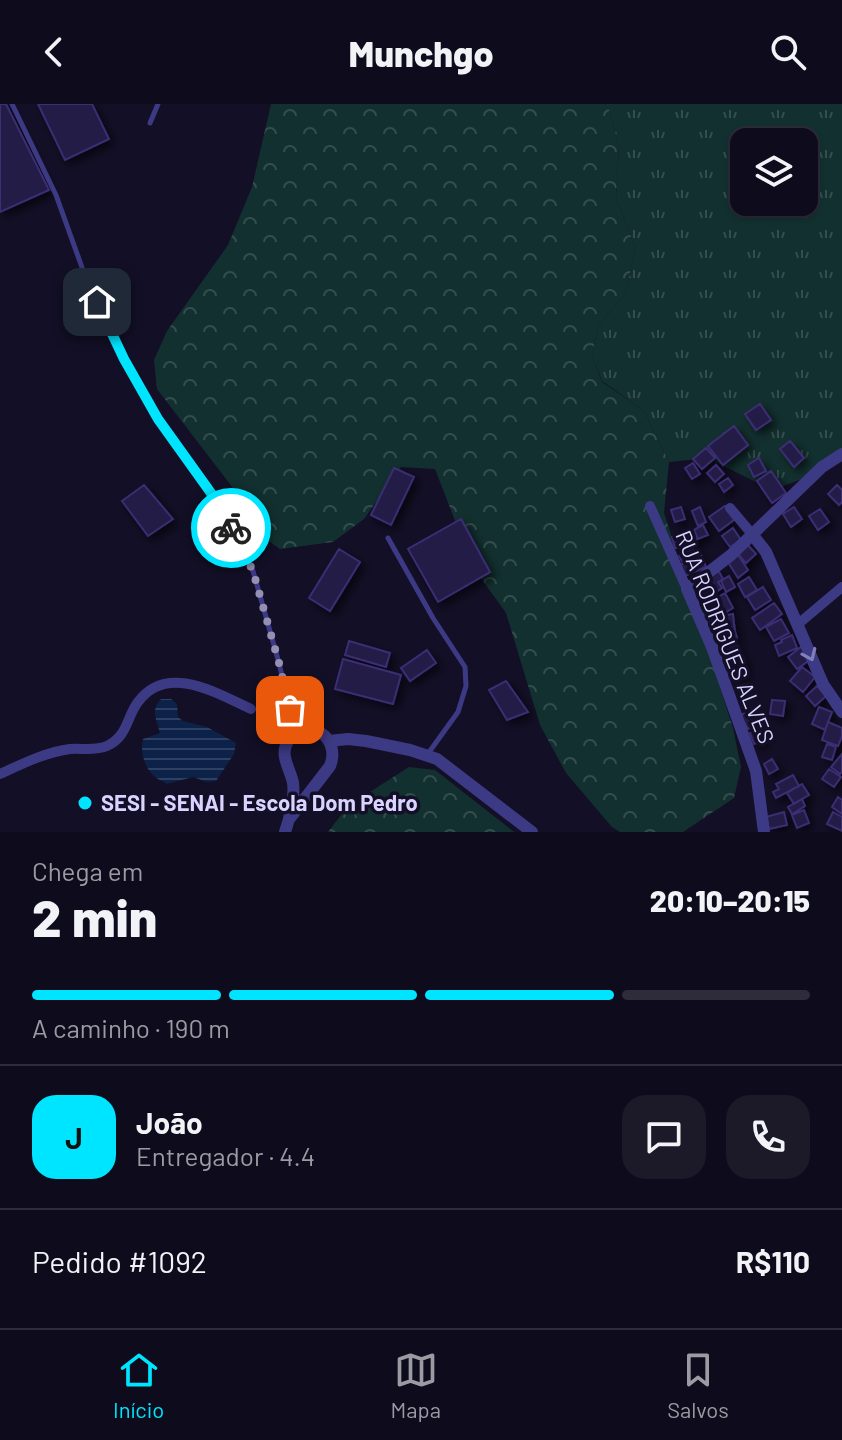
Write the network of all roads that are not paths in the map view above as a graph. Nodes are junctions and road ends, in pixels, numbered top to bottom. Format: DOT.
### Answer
graph roads {
  1 [pos="12,104"];
  2 [pos="158,104"];
  3 [pos="150,123"];
  4 [pos="842,454"];
  5 [pos="650,506"];
  6 [pos="730,508"];
  7 [pos="752,534"];
  8 [pos="388,538"];
  9 [pos="842,587"];
  10 [pos="687,589"];
  11 [pos="797,625"];
  12 [pos="251,709"];
  13 [pos="842,712"];
  14 [pos="295,733"];
  15 [pos="329,741"];
  16 [pos="426,755"];
  17 [pos="287,766"];
  18 [pos="325,772"];
  19 [pos="0,774"];
  20 [pos="290,818"];
  21 [pos="285,832"];
  22 [pos="532,832"];
  23 [pos="764,832"];
  1 -- 14 [label="lane"];
  2 -- 3 [label="lane"];
  4 -- 7 [label="street"];
  5 -- 10 [label="street, RUA RODRIGUES ALVES"];
  6 -- 7 [label="street"];
  7 -- 10 [label="street"];
  7 -- 11 [label="street"];
  8 -- 16 [label="lane"];
  9 -- 11 [label="street"];
  10 -- 23 [label="street, RUA RODRIGUES ALVES"];
  11 -- 13 [label="street, one-way"];
  12 -- 19 [label="street"];
  14 -- 15 [label="street"];
  14 -- 17 [label="street"];
  15 -- 16 [label="street"];
  15 -- 18 [label="street"];
  16 -- 22 [label="street"];
  17 -- 18 [label="street"];
  17 -- 20 [label="street"];
  18 -- 20 [label="street"];
  20 -- 21 [label="street"];
}
